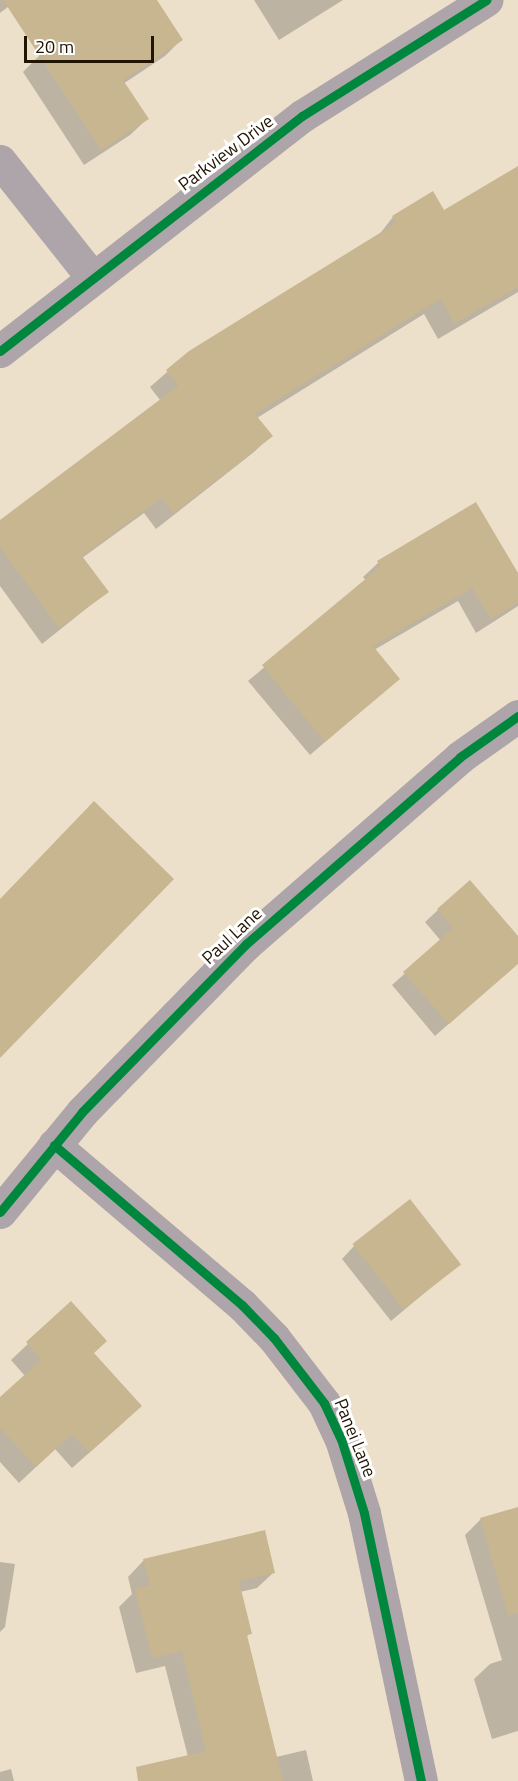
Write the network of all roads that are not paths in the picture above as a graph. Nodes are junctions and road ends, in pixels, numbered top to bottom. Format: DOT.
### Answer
graph roads {
  1 [pos="486,0"];
  2 [pos="0,161"];
  3 [pos="91,276"];
  4 [pos="0,351"];
  5 [pos="518,716"];
  6 [pos="54,1145"];
  7 [pos="0,1212"];
  8 [pos="421,1781"];
  1 -- 3 [label="street, Parkview Drive"];
  2 -- 3 [label="street"];
  3 -- 4 [label="street, Parkview Drive"];
  5 -- 6 [label="street, Paul Lane"];
  6 -- 7 [label="street, Paul Lane"];
  6 -- 8 [label="street, Panei Lane"];
}
